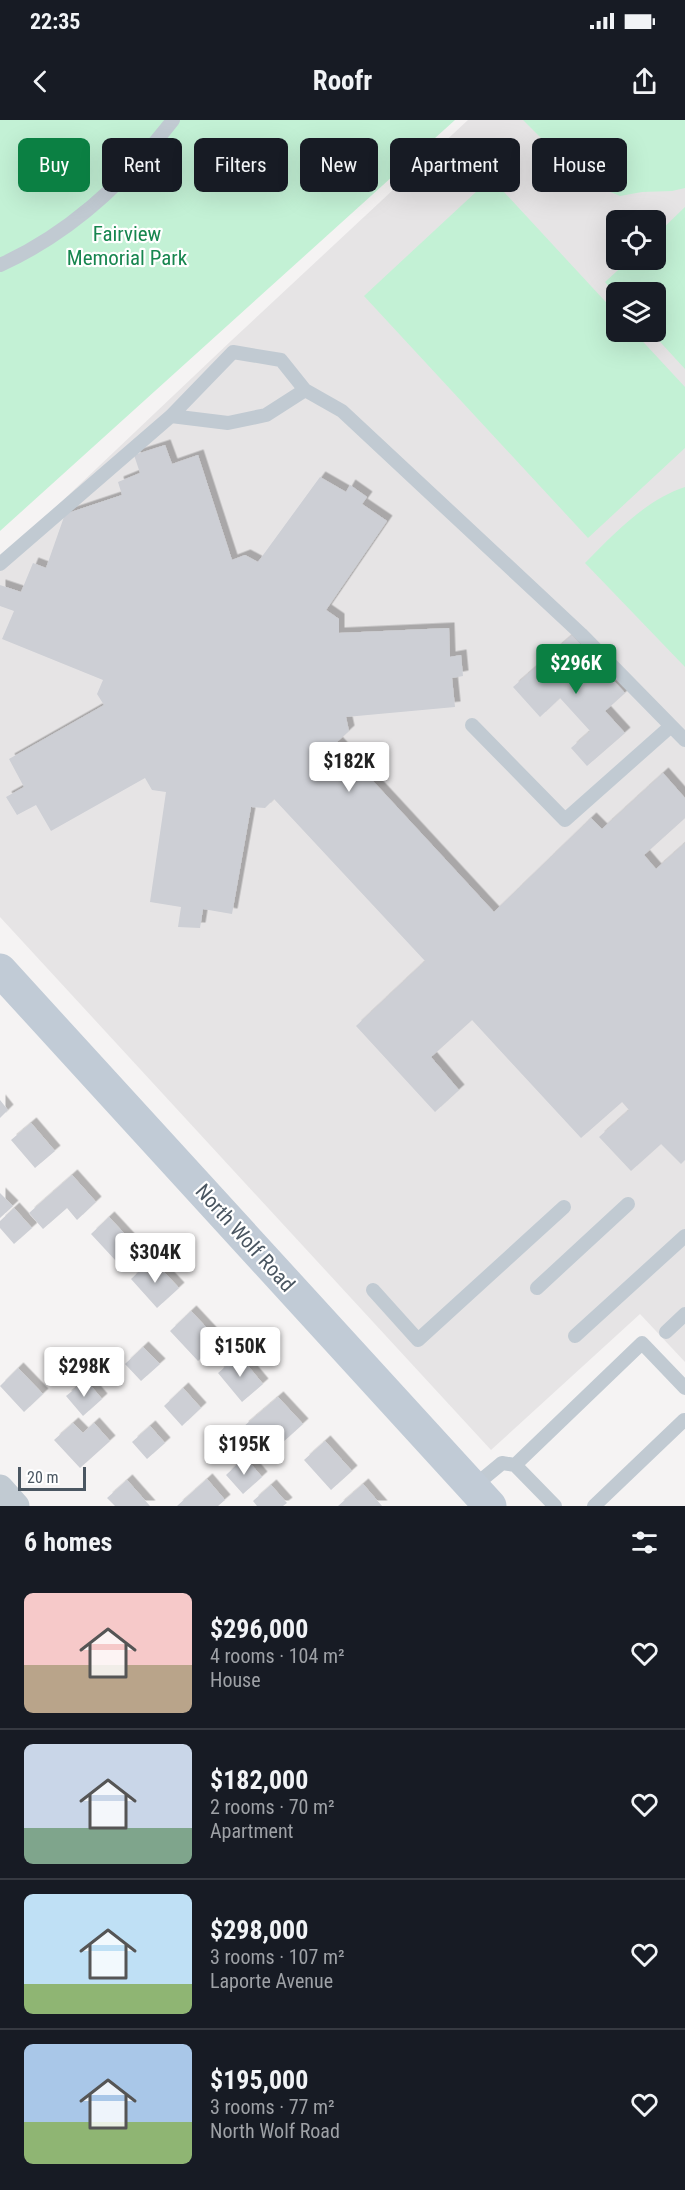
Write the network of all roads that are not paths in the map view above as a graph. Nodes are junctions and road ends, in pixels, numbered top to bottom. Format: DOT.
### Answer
graph roads {
  1 [pos="173,120"];
  2 [pos="0,265"];
  3 [pos="305,390"];
  4 [pos="171,416"];
  5 [pos="0,564"];
  6 [pos="472,725"];
  7 [pos="671,726"];
  8 [pos="685,740"];
  9 [pos="0,970"];
  10 [pos="628,1204"];
  11 [pos="564,1206"];
  12 [pos="685,1236"];
  13 [pos="537,1288"];
  14 [pos="373,1290"];
  15 [pos="685,1314"];
  16 [pos="666,1332"];
  17 [pos="575,1336"];
  18 [pos="685,1388"];
  19 [pos="685,1420"];
  20 [pos="515,1465"];
  21 [pos="0,1488"];
  22 [pos="481,1497"];
  23 [pos="16,1506"];
  24 [pos="555,1506"];
  25 [pos="594,1506"];
  1 -- 2 [label="lane"];
  3 -- 4 [label="lane"];
  3 -- 4 [label="lane"];
  3 -- 7 [label="lane"];
  4 -- 5 [label="lane"];
  6 -- 7 [label="lane"];
  7 -- 8 [label="lane"];
  9 -- 22 [label="main road, North Wolf Road"];
  10 -- 13 [label="lane"];
  11 -- 14 [label="lane"];
  12 -- 17 [label="lane"];
  15 -- 16 [label="lane"];
  18 -- 20 [label="lane"];
  19 -- 25 [label="lane"];
  20 -- 22 [label="lane"];
  20 -- 24 [label="lane"];
  21 -- 23 [label="street"];
}
